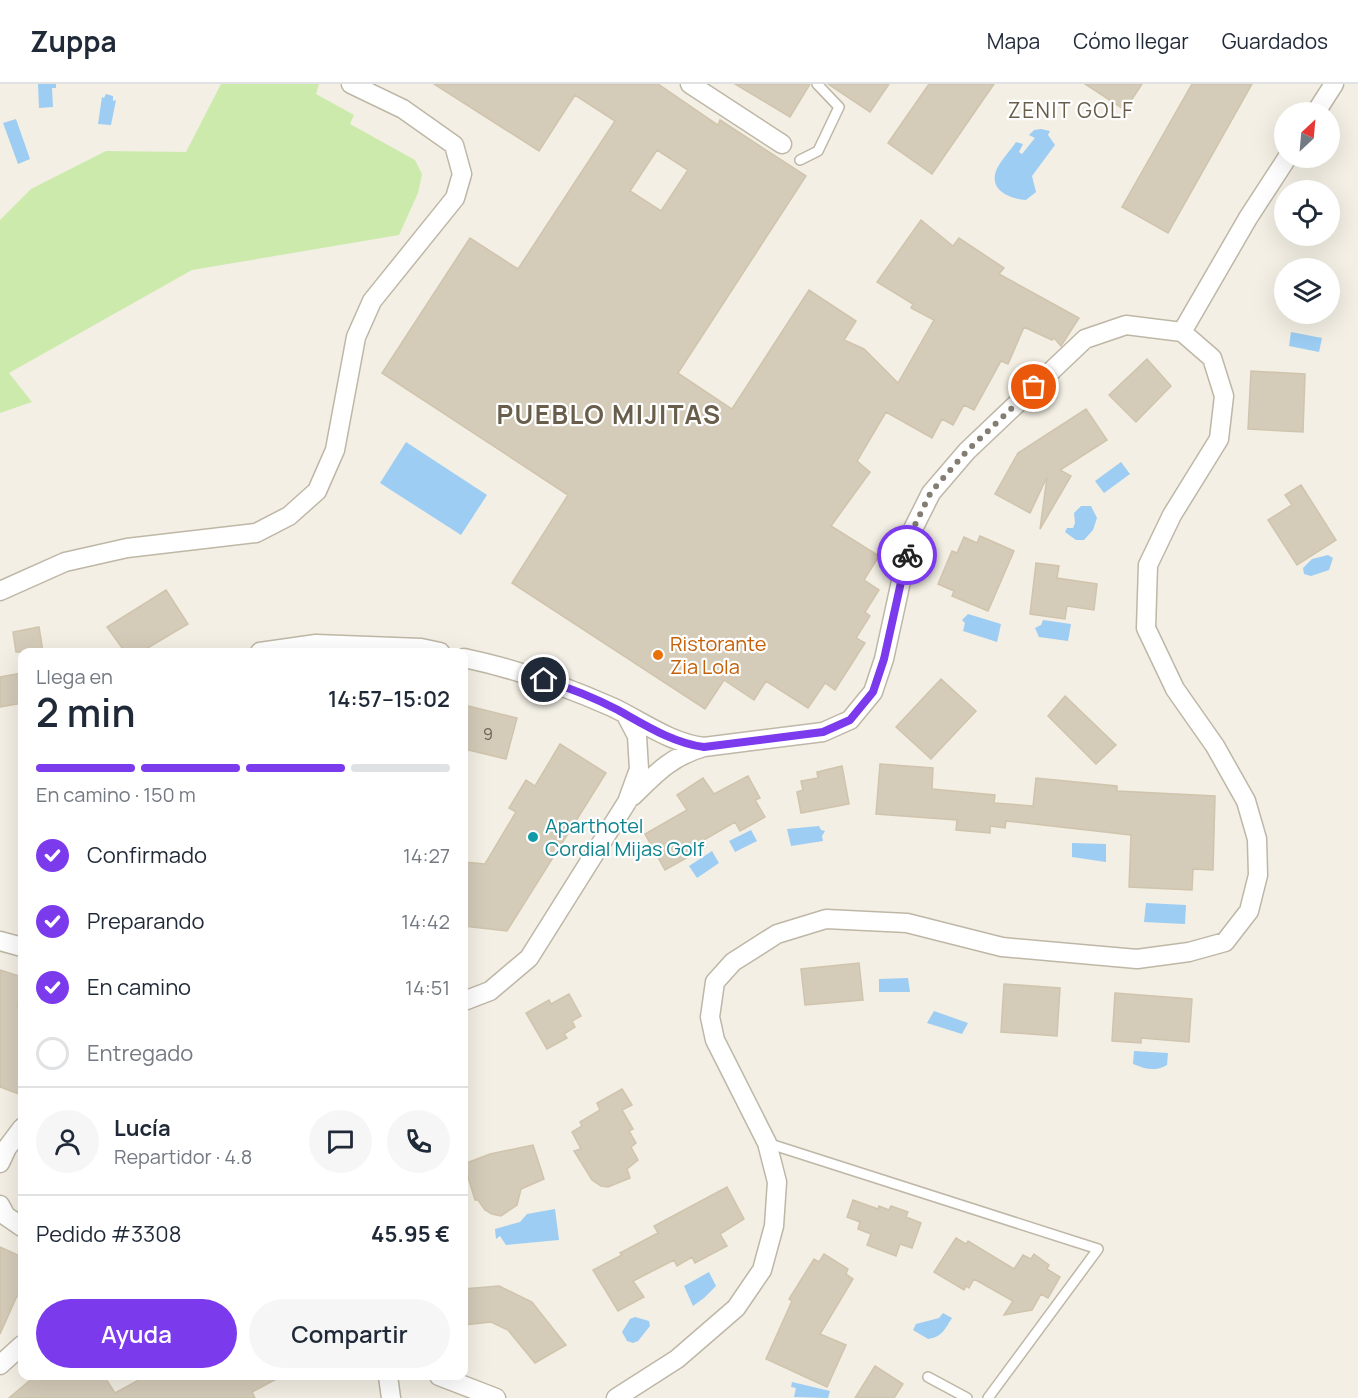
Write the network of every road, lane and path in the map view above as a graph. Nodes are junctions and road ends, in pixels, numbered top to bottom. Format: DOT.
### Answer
graph roads {
  1 [pos="351,84"];
  2 [pos="690,84"];
  3 [pos="817,84"];
  4 [pos="1334,84"];
  5 [pos="1322,102"];
  6 [pos="782,144"];
  7 [pos="800,160"];
  8 [pos="1280,168"];
  9 [pos="1182,332"];
  10 [pos="0,591"];
  11 [pos="288,648"];
  12 [pos="421,648"];
  13 [pos="468,659"];
  14 [pos="626,715"];
  15 [pos="704,747"];
  16 [pos="627,802"];
  17 [pos="0,941"];
  18 [pos="18,946"];
  19 [pos="468,999"];
  20 [pos="18,1133"];
  21 [pos="767,1143"];
  22 [pos="0,1163"];
  23 [pos="0,1205"];
  24 [pos="18,1224"];
  25 [pos="18,1349"];
  26 [pos="0,1365"];
  27 [pos="928,1377"];
  28 [pos="389,1380"];
  29 [pos="449,1380"];
  30 [pos="391,1398"];
  31 [pos="496,1398"];
  32 [pos="616,1398"];
  33 [pos="967,1398"];
  34 [pos="988,1398"];
  1 -- 10 [label="street"];
  2 -- 6 [label="street"];
  3 -- 7 [label="lane"];
  4 -- 5 [label="street"];
  8 -- 9 [label="street"];
  9 -- 15 [label="street"];
  9 -- 21 [label="street"];
  11 -- 12 [label="street"];
  13 -- 14 [label="street"];
  14 -- 15 [label="street"];
  14 -- 16 [label="street"];
  15 -- 16 [label="street"];
  16 -- 19 [label="street"];
  17 -- 18 [label="street"];
  20 -- 22 [label="street"];
  21 -- 32 [label="street"];
  21 -- 34 [label="lane"];
  23 -- 24 [label="street"];
  25 -- 26 [label="street"];
  27 -- 33 [label="lane"];
  28 -- 30 [label="street"];
  29 -- 31 [label="street"];
}
